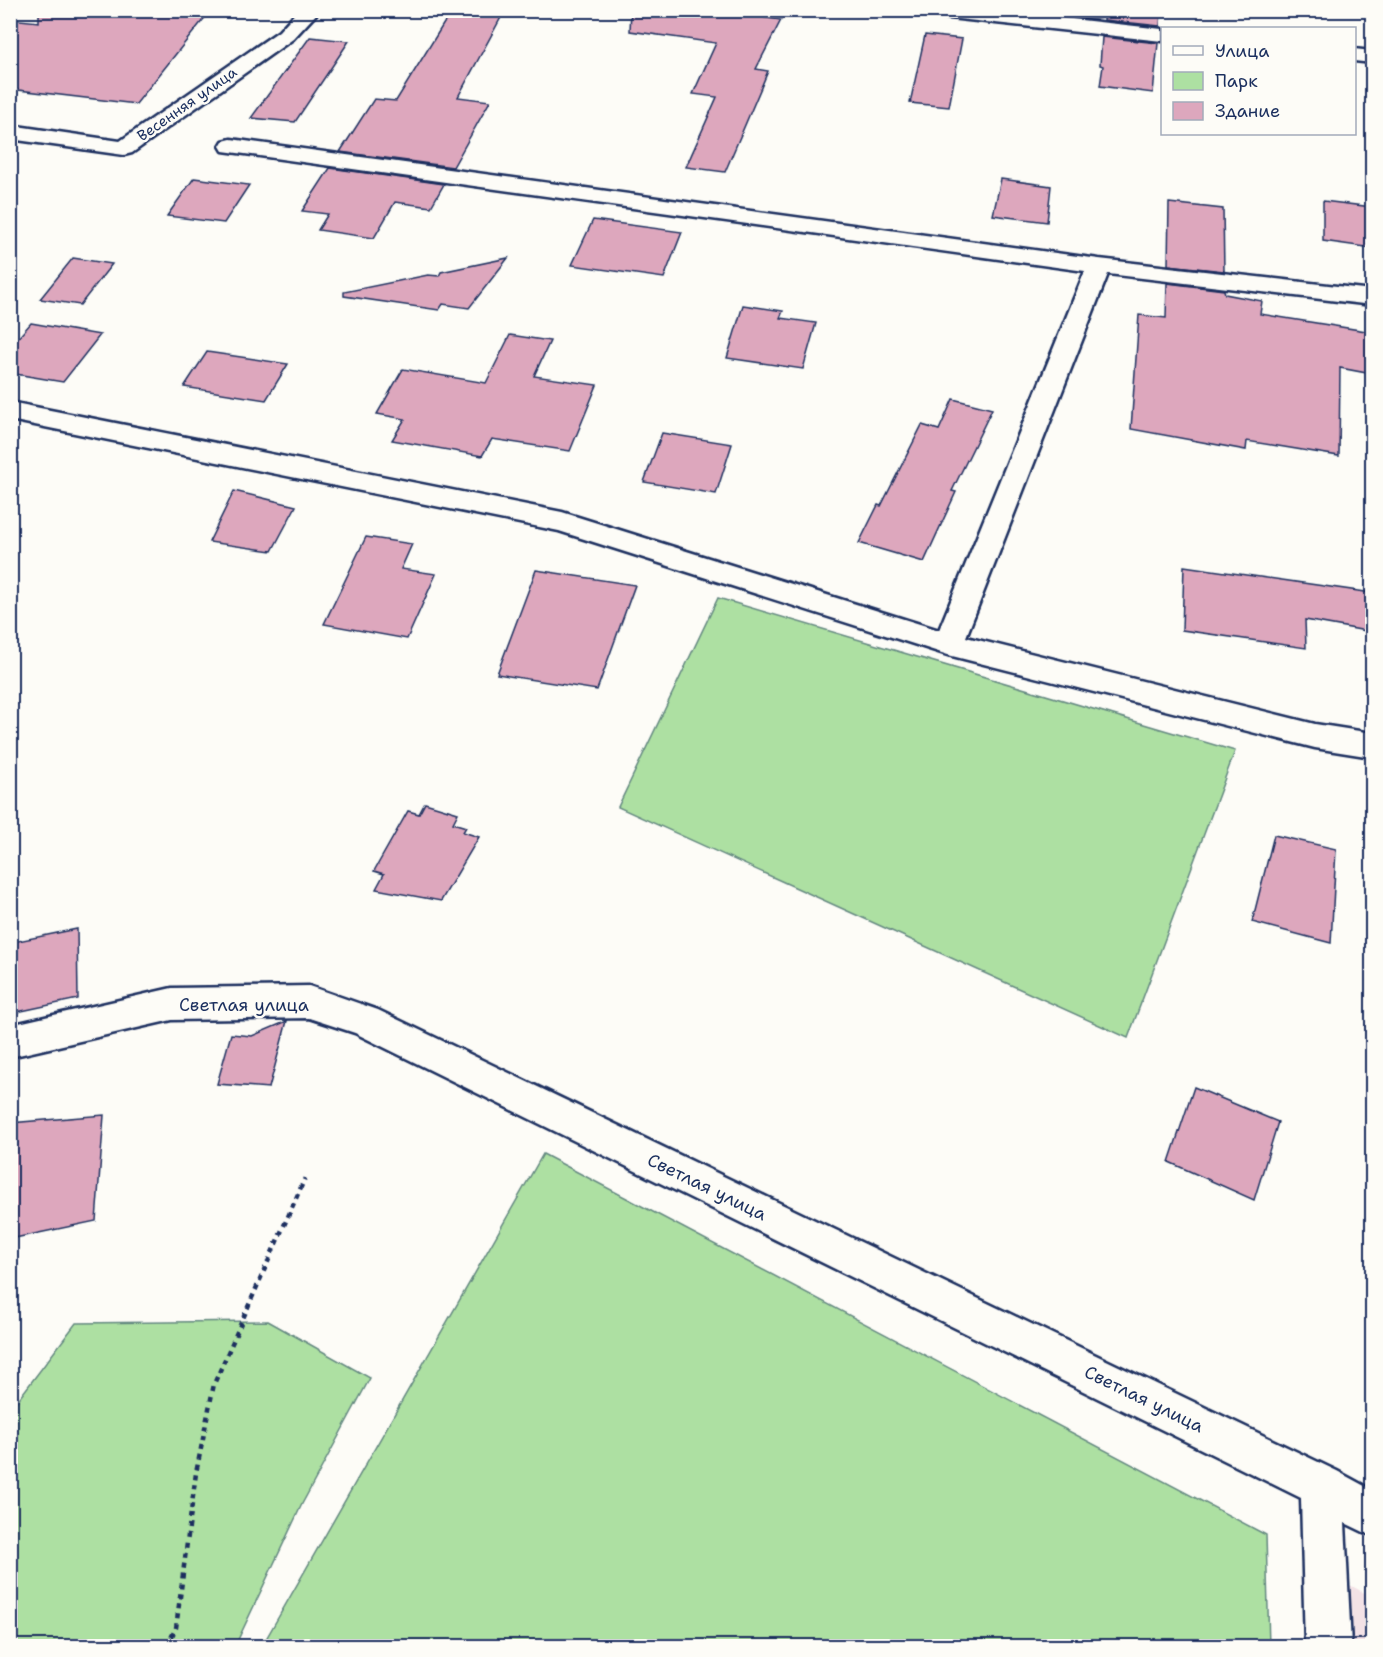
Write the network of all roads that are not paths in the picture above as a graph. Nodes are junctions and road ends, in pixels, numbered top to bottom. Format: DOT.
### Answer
graph roads {
  1 [pos="310,10"];
  2 [pos="931,10"];
  3 [pos="1161,35"];
  4 [pos="1356,55"];
  5 [pos="1372,57"];
  6 [pos="10,132"];
  7 [pos="231,146"];
  8 [pos="1099,266"];
  9 [pos="1372,297"];
  10 [pos="10,411"];
  11 [pos="948,644"];
  12 [pos="1372,745"];
  13 [pos="10,1041"];
  14 [pos="1322,1486"];
  15 [pos="1372,1514"];
  16 [pos="1328,1647"];
  1 -- 6 [label="street, Весенняя улица"];
  2 -- 3 [label="street"];
  4 -- 5 [label="street"];
  7 -- 8 [label="street"];
  8 -- 9 [label="street"];
  8 -- 11 [label="street"];
  10 -- 11 [label="street"];
  11 -- 12 [label="street"];
  13 -- 14 [label="street, Светлая улица"];
  14 -- 15 [label="street, Светлая улица"];
  14 -- 16 [label="street"];
}
